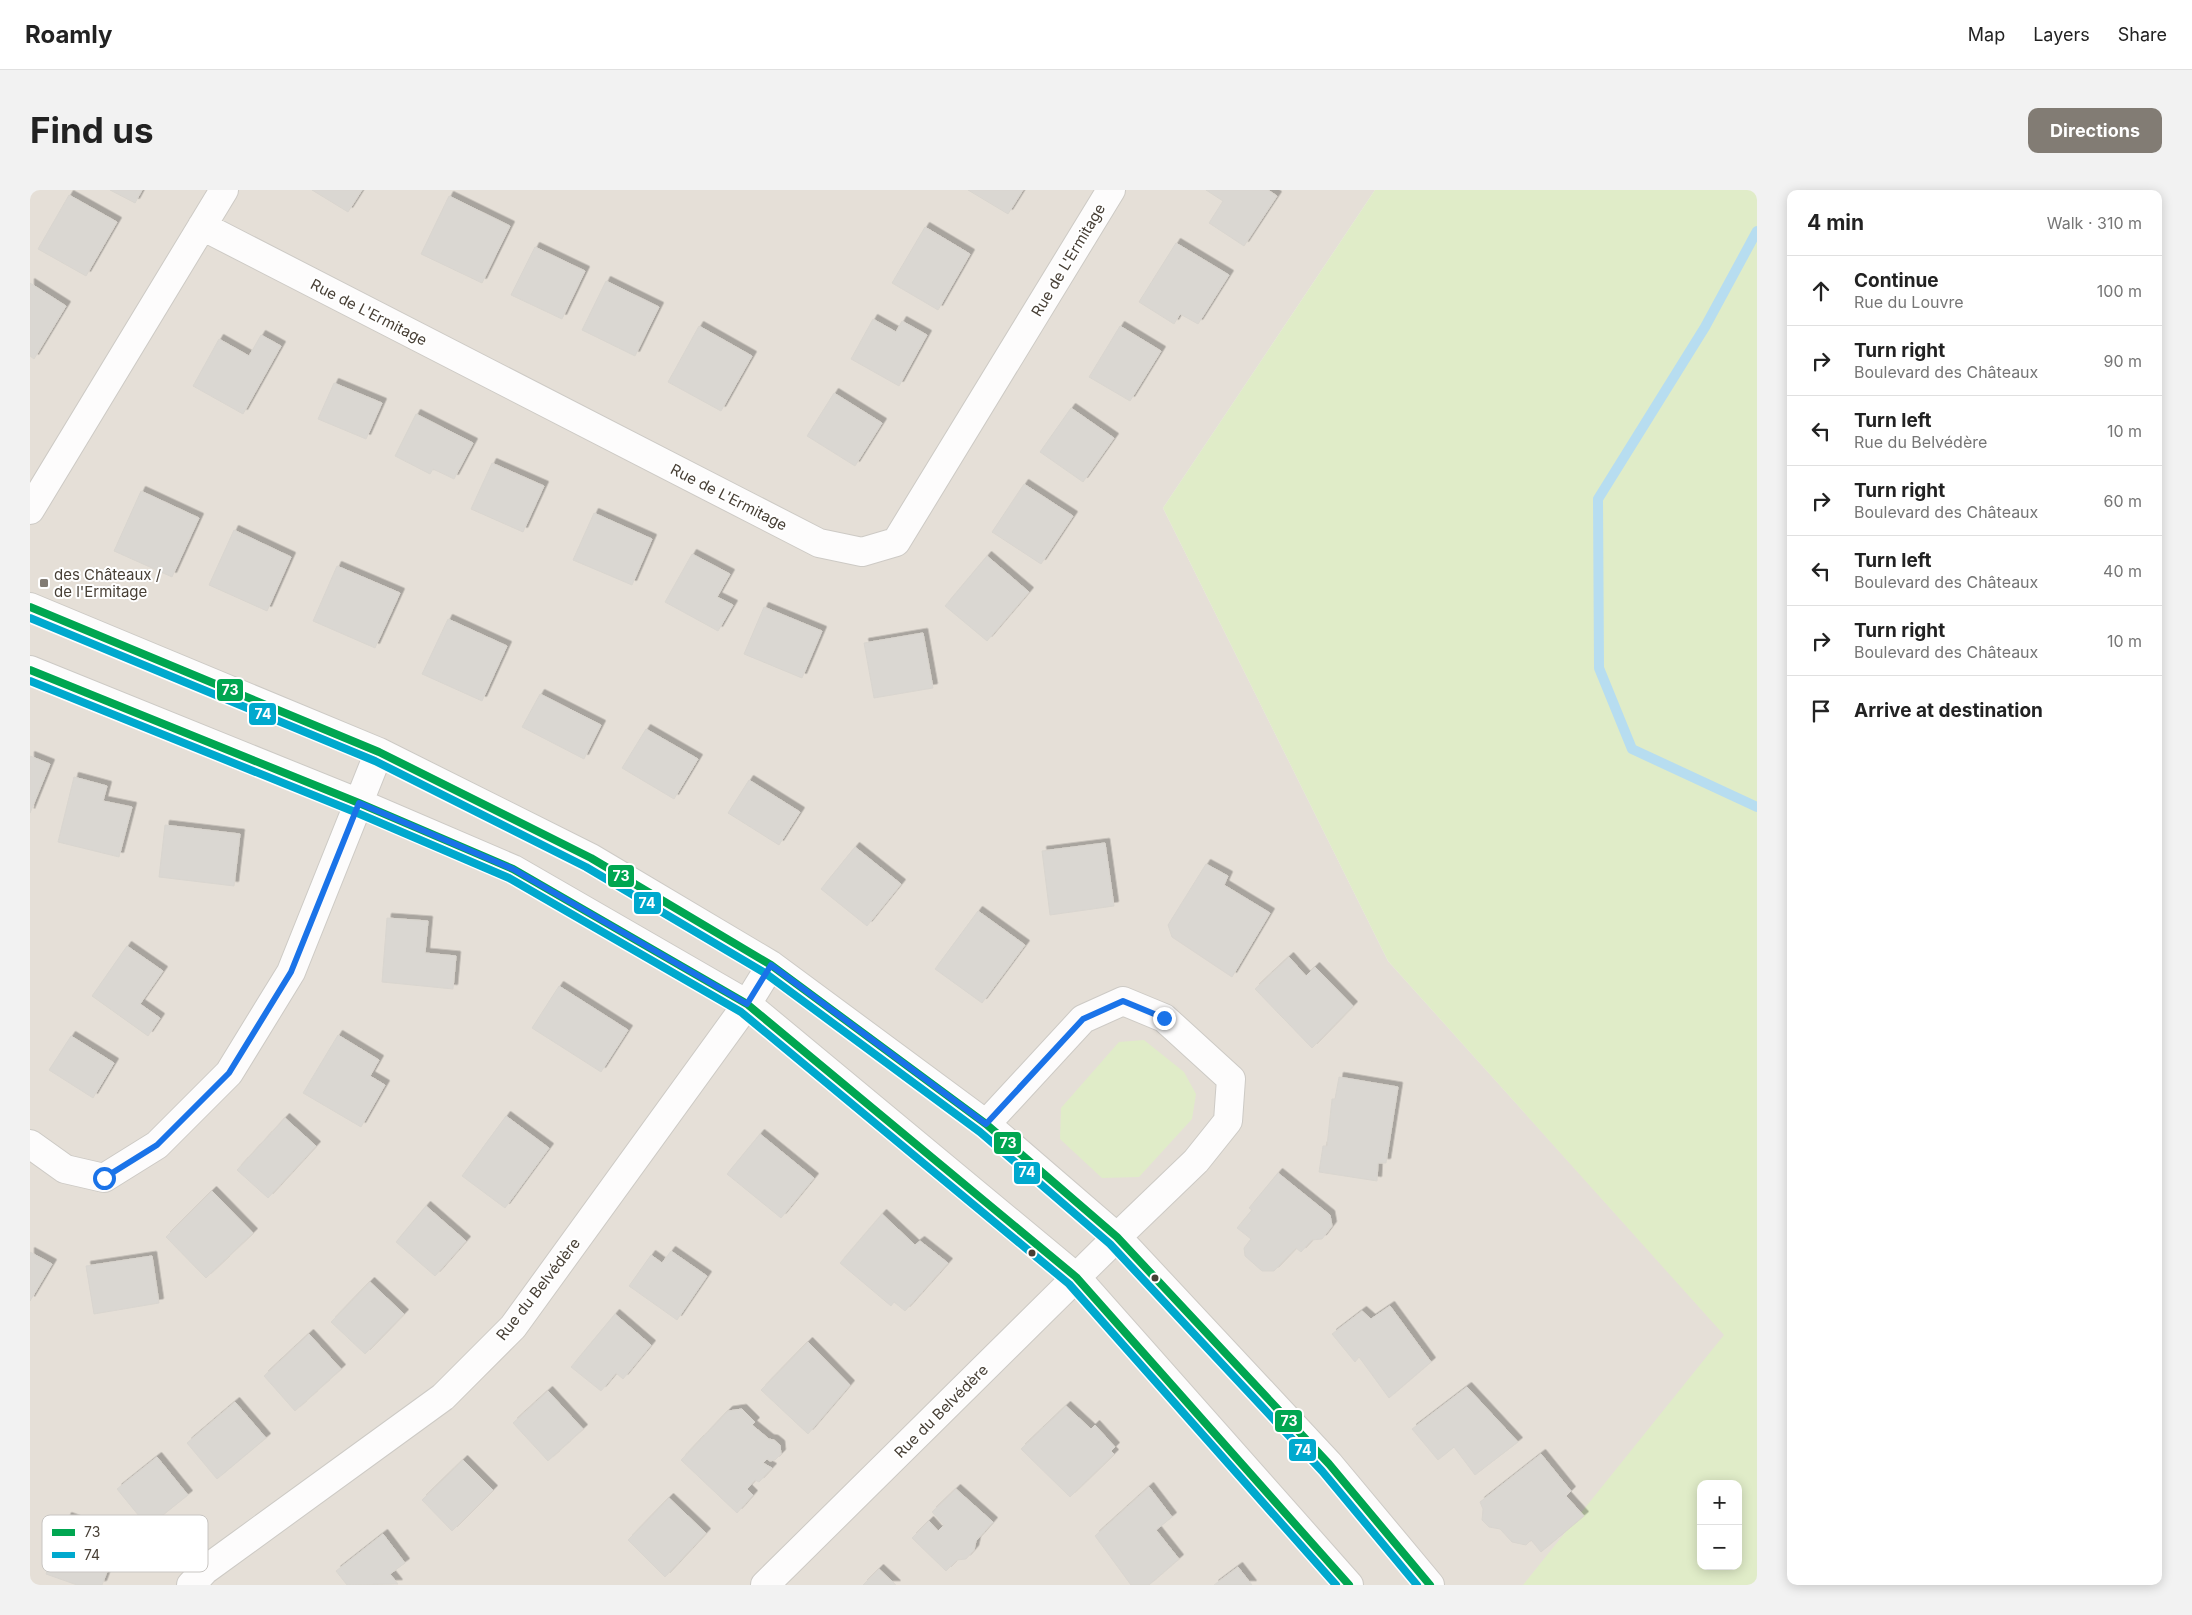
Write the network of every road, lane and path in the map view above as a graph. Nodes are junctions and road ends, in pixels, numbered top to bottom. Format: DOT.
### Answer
graph roads {
  1 [pos="224,190"];
  2 [pos="1111,190"];
  3 [pos="202,226"];
  4 [pos="30,510"];
  5 [pos="30,607"];
  6 [pos="30,670"];
  7 [pos="379,752"];
  8 [pos="359,803"];
  9 [pos="771,965"];
  10 [pos="747,1004"];
  11 [pos="986,1124"];
  12 [pos="30,1144"];
  13 [pos="1117,1236"];
  14 [pos="1076,1277"];
  15 [pos="208,1568"];
  16 [pos="203,1572"];
  17 [pos="191,1585"];
  18 [pos="765,1585"];
  19 [pos="1348,1585"];
  20 [pos="1430,1585"];
  1 -- 3 [label="street"];
  2 -- 3 [label="street, Rue de L'Ermitage"];
  3 -- 4 [label="street"];
  5 -- 7 [label="street"];
  6 -- 8 [label="street"];
  7 -- 8 [label="street"];
  7 -- 9 [label="street"];
  8 -- 10 [label="street"];
  8 -- 12 [label="street"];
  9 -- 10 [label="street, Rue du Belvédère"];
  9 -- 11 [label="street"];
  10 -- 14 [label="street"];
  10 -- 15 [label="street, Rue du Belvédère"];
  11 -- 13 [label="street"];
  11 -- 13 [label="street, Rue du Belvédère"];
  13 -- 14 [label="street, Rue du Belvédère"];
  13 -- 20 [label="street"];
  14 -- 18 [label="street, Rue du Belvédère"];
  14 -- 19 [label="street"];
  16 -- 17 [label="street, Rue du Belvédère"];
}
